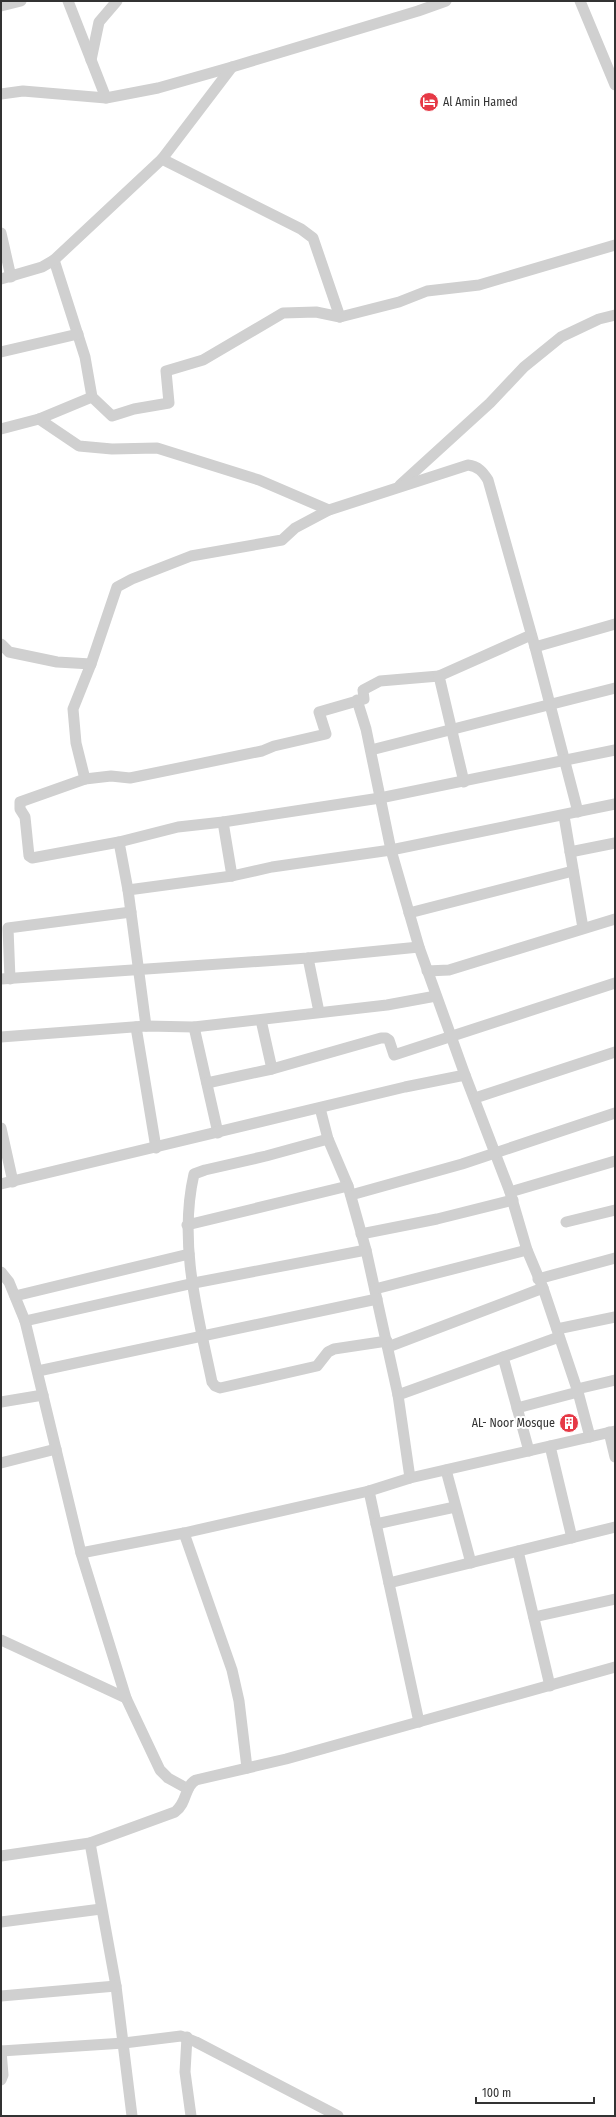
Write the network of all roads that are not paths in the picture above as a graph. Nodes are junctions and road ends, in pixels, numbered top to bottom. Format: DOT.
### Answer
graph roads {
  1 [pos="22,1"];
  2 [pos="68,1"];
  3 [pos="117,1"];
  4 [pos="446,1"];
  5 [pos="580,1"];
  6 [pos="1,6"];
  7 [pos="91,60"];
  8 [pos="232,67"];
  9 [pos="615,85"];
  10 [pos="1,94"];
  11 [pos="106,98"];
  12 [pos="162,159"];
  13 [pos="1,233"];
  14 [pos="615,245"];
  15 [pos="54,260"];
  16 [pos="6,278"];
  17 [pos="615,314"];
  18 [pos="340,317"];
  19 [pos="78,334"];
  20 [pos="1,352"];
  21 [pos="92,398"];
  22 [pos="38,419"];
  23 [pos="1,429"];
  24 [pos="398,487"];
  25 [pos="329,510"];
  26 [pos="615,624"];
  27 [pos="531,635"];
  28 [pos="1,644"];
  29 [pos="535,647"];
  30 [pos="91,664"];
  31 [pos="439,676"];
  32 [pos="615,688"];
  33 [pos="357,700"];
  34 [pos="550,705"];
  35 [pos="453,730"];
  36 [pos="371,750"];
  37 [pos="615,750"];
  38 [pos="565,760"];
  39 [pos="85,779"];
  40 [pos="464,782"];
  41 [pos="380,798"];
  42 [pos="615,804"];
  43 [pos="578,812"];
  44 [pos="564,816"];
  45 [pos="223,822"];
  46 [pos="119,842"];
  47 [pos="615,843"];
  48 [pos="391,850"];
  49 [pos="570,852"];
  50 [pos="573,871"];
  51 [pos="232,876"];
  52 [pos="128,890"];
  53 [pos="131,912"];
  54 [pos="409,913"];
  55 [pos="615,919"];
  56 [pos="583,928"];
  57 [pos="419,947"];
  58 [pos="308,958"];
  59 [pos="139,970"];
  60 [pos="427,971"];
  61 [pos="5,979"];
  62 [pos="615,983"];
  63 [pos="436,996"];
  64 [pos="319,1012"];
  65 [pos="261,1020"];
  66 [pos="141,1027"];
  67 [pos="194,1027"];
  68 [pos="450,1036"];
  69 [pos="1,1037"];
  70 [pos="615,1052"];
  71 [pos="272,1069"];
  72 [pos="465,1076"];
  73 [pos="207,1083"];
  74 [pos="475,1098"];
  75 [pos="320,1108"];
  76 [pos="615,1113"];
  77 [pos="1,1128"];
  78 [pos="218,1133"];
  79 [pos="328,1139"];
  80 [pos="156,1148"];
  81 [pos="496,1153"];
  82 [pos="615,1160"];
  83 [pos="13,1182"];
  84 [pos="1,1184"];
  85 [pos="349,1191"];
  86 [pos="511,1196"];
  87 [pos="615,1210"];
  88 [pos="566,1222"];
  89 [pos="187,1226"];
  90 [pos="361,1234"];
  91 [pos="366,1250"];
  92 [pos="527,1250"];
  93 [pos="189,1254"];
  94 [pos="615,1258"];
  95 [pos="1,1272"];
  96 [pos="194,1283"];
  97 [pos="541,1283"];
  98 [pos="376,1294"];
  99 [pos="15,1296"];
  100 [pos="615,1317"];
  101 [pos="25,1321"];
  102 [pos="558,1333"];
  103 [pos="203,1336"];
  104 [pos="388,1344"];
  105 [pos="503,1357"];
  106 [pos="38,1371"];
  107 [pos="615,1380"];
  108 [pos="577,1390"];
  109 [pos="43,1395"];
  110 [pos="398,1395"];
  111 [pos="1,1402"];
  112 [pos="517,1408"];
  113 [pos="612,1432"];
  114 [pos="590,1437"];
  115 [pos="550,1446"];
  116 [pos="56,1449"];
  117 [pos="529,1450"];
  118 [pos="615,1457"];
  119 [pos="1,1463"];
  120 [pos="446,1470"];
  121 [pos="410,1478"];
  122 [pos="369,1491"];
  123 [pos="455,1507"];
  124 [pos="376,1524"];
  125 [pos="615,1527"];
  126 [pos="184,1532"];
  127 [pos="572,1538"];
  128 [pos="518,1551"];
  129 [pos="81,1553"];
  130 [pos="471,1563"];
  131 [pos="389,1583"];
  132 [pos="615,1599"];
  133 [pos="534,1617"];
  134 [pos="1,1640"];
  135 [pos="615,1667"];
  136 [pos="550,1686"];
  137 [pos="126,1698"];
  138 [pos="419,1722"];
  139 [pos="247,1768"];
  140 [pos="188,1789"];
  141 [pos="90,1843"];
  142 [pos="1,1856"];
  143 [pos="101,1909"];
  144 [pos="1,1922"];
  145 [pos="116,1986"];
  146 [pos="1,1996"];
  147 [pos="187,2037"];
  148 [pos="124,2043"];
  149 [pos="1,2051"];
  150 [pos="1,2080"];
  151 [pos="132,2116"];
  152 [pos="191,2116"];
  153 [pos="338,2116"];
  1 -- 6 [label="street"];
  2 -- 7 [label="street"];
  3 -- 7 [label="street"];
  4 -- 8 [label="street"];
  5 -- 9 [label="street"];
  7 -- 11 [label="street"];
  8 -- 11 [label="street"];
  8 -- 12 [label="street"];
  10 -- 11 [label="street"];
  12 -- 15 [label="street"];
  12 -- 18 [label="street"];
  13 -- 16 [label="street"];
  14 -- 18 [label="street"];
  15 -- 16 [label="street"];
  15 -- 19 [label="street"];
  17 -- 24 [label="street"];
  18 -- 21 [label="street"];
  19 -- 20 [label="street"];
  19 -- 21 [label="street"];
  21 -- 22 [label="street"];
  22 -- 23 [label="street"];
  22 -- 25 [label="street"];
  24 -- 25 [label="street"];
  24 -- 27 [label="street"];
  25 -- 30 [label="street"];
  26 -- 29 [label="street"];
  27 -- 29 [label="street"];
  27 -- 31 [label="street"];
  28 -- 30 [label="street"];
  29 -- 34 [label="street"];
  30 -- 39 [label="street"];
  31 -- 33 [label="street"];
  31 -- 35 [label="street"];
  32 -- 34 [label="street"];
  33 -- 36 [label="street"];
  33 -- 39 [label="street"];
  34 -- 35 [label="street"];
  34 -- 38 [label="street"];
  35 -- 36 [label="street"];
  35 -- 40 [label="street"];
  36 -- 41 [label="street"];
  37 -- 38 [label="street"];
  38 -- 40 [label="street"];
  38 -- 43 [label="street"];
  39 -- 46 [label="street"];
  40 -- 41 [label="street"];
  41 -- 45 [label="street"];
  41 -- 48 [label="street"];
  42 -- 43 [label="street"];
  43 -- 44 [label="street"];
  44 -- 48 [label="street"];
  44 -- 49 [label="street"];
  45 -- 46 [label="street"];
  45 -- 51 [label="street"];
  46 -- 52 [label="street"];
  47 -- 49 [label="street"];
  48 -- 51 [label="street"];
  48 -- 54 [label="street"];
  49 -- 50 [label="street"];
  50 -- 54 [label="street"];
  50 -- 56 [label="street"];
  51 -- 52 [label="street"];
  52 -- 53 [label="street"];
  53 -- 59 [label="street"];
  53 -- 61 [label="street"];
  54 -- 57 [label="street"];
  55 -- 56 [label="street"];
  56 -- 60 [label="street"];
  57 -- 58 [label="street"];
  57 -- 60 [label="street"];
  58 -- 59 [label="street"];
  58 -- 64 [label="street"];
  59 -- 61 [label="street"];
  59 -- 66 [label="street"];
  60 -- 63 [label="street"];
  62 -- 68 [label="street"];
  63 -- 64 [label="street"];
  63 -- 68 [label="street"];
  64 -- 65 [label="street"];
  65 -- 67 [label="street"];
  65 -- 71 [label="street"];
  66 -- 67 [label="street"];
  66 -- 69 [label="street"];
  66 -- 80 [label="street"];
  67 -- 73 [label="street"];
  68 -- 71 [label="street"];
  68 -- 72 [label="street"];
  70 -- 74 [label="street"];
  71 -- 73 [label="street"];
  72 -- 74 [label="street"];
  72 -- 75 [label="street"];
  73 -- 78 [label="street"];
  74 -- 81 [label="street"];
  75 -- 78 [label="street"];
  75 -- 79 [label="street"];
  76 -- 81 [label="street"];
  77 -- 83 [label="street"];
  78 -- 80 [label="street"];
  79 -- 85 [label="street"];
  79 -- 89 [label="street"];
  80 -- 83 [label="street"];
  81 -- 85 [label="street"];
  81 -- 86 [label="street"];
  82 -- 86 [label="street"];
  83 -- 84 [label="street"];
  85 -- 89 [label="street"];
  85 -- 90 [label="street"];
  86 -- 90 [label="street"];
  86 -- 92 [label="street"];
  87 -- 88 [label="street"];
  89 -- 93 [label="street"];
  90 -- 91 [label="street"];
  91 -- 96 [label="street"];
  91 -- 98 [label="street"];
  92 -- 97 [label="street"];
  92 -- 98 [label="street"];
  93 -- 96 [label="street"];
  93 -- 99 [label="street"];
  94 -- 97 [label="street"];
  95 -- 99 [label="street"];
  96 -- 101 [label="street"];
  96 -- 103 [label="street"];
  97 -- 102 [label="street"];
  97 -- 104 [label="street"];
  98 -- 103 [label="street"];
  98 -- 104 [label="street"];
  99 -- 101 [label="street"];
  100 -- 102 [label="street"];
  101 -- 106 [label="street"];
  102 -- 105 [label="street"];
  102 -- 108 [label="street"];
  103 -- 104 [label="street"];
  103 -- 106 [label="street"];
  104 -- 110 [label="street"];
  105 -- 110 [label="street"];
  105 -- 112 [label="street"];
  106 -- 109 [label="street"];
  107 -- 108 [label="street"];
  108 -- 112 [label="street"];
  108 -- 114 [label="street"];
  109 -- 111 [label="street"];
  109 -- 116 [label="street"];
  110 -- 121 [label="street"];
  112 -- 117 [label="street"];
  113 -- 114 [label="street"];
  113 -- 118 [label="street"];
  114 -- 115 [label="street"];
  115 -- 117 [label="street"];
  115 -- 127 [label="street"];
  116 -- 119 [label="street"];
  116 -- 129 [label="street"];
  117 -- 120 [label="street"];
  120 -- 121 [label="street"];
  120 -- 123 [label="street"];
  121 -- 122 [label="street"];
  122 -- 124 [label="street"];
  122 -- 126 [label="street"];
  123 -- 124 [label="street"];
  123 -- 130 [label="street"];
  124 -- 131 [label="street"];
  125 -- 127 [label="street"];
  126 -- 129 [label="street"];
  126 -- 139 [label="street"];
  127 -- 128 [label="street"];
  128 -- 130 [label="street"];
  128 -- 133 [label="street"];
  129 -- 137 [label="street"];
  130 -- 131 [label="street"];
  131 -- 138 [label="street"];
  132 -- 133 [label="street"];
  133 -- 136 [label="street"];
  134 -- 137 [label="street"];
  135 -- 136 [label="street"];
  136 -- 138 [label="street"];
  137 -- 140 [label="street"];
  138 -- 139 [label="street"];
  139 -- 140 [label="street"];
  140 -- 141 [label="street"];
  141 -- 142 [label="street"];
  141 -- 143 [label="street"];
  143 -- 144 [label="street"];
  143 -- 145 [label="street"];
  145 -- 146 [label="street"];
  145 -- 148 [label="street"];
  147 -- 148 [label="street"];
  147 -- 152 [label="street"];
  147 -- 153 [label="street"];
  148 -- 149 [label="street"];
  148 -- 151 [label="street"];
  149 -- 150 [label="street"];
}
